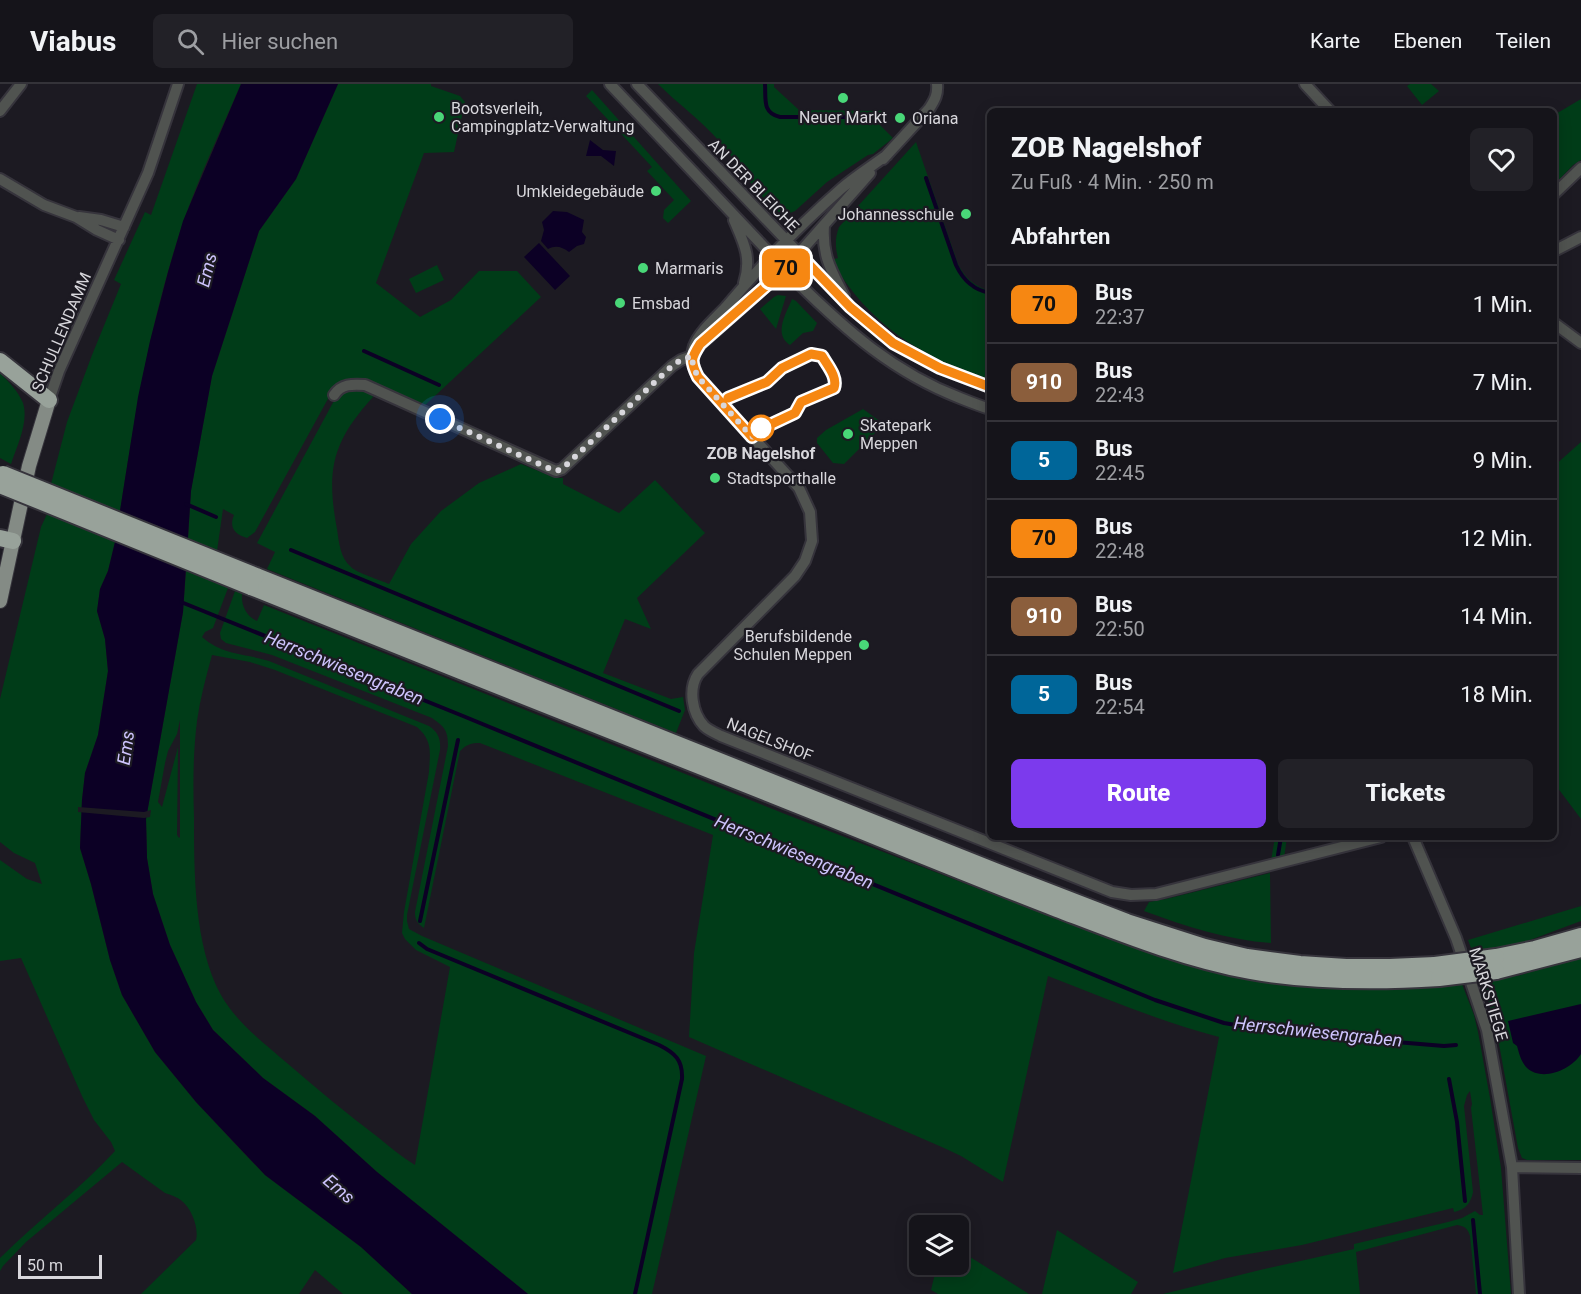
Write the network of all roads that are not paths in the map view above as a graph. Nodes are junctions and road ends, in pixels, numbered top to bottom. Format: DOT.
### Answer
graph roads {
  1 [pos="21,84"];
  2 [pos="178,84"];
  3 [pos="610,84"];
  4 [pos="637,84"];
  5 [pos="938,84"];
  6 [pos="1309,85"];
  7 [pos="1328,108"];
  8 [pos="0,111"];
  9 [pos="887,155"];
  10 [pos="1581,168"];
  11 [pos="0,179"];
  12 [pos="1557,191"];
  13 [pos="730,212"];
  14 [pos="76,217"];
  15 [pos="824,226"];
  16 [pos="124,227"];
  17 [pos="1581,237"];
  18 [pos="119,240"];
  19 [pos="787,241"];
  20 [pos="1557,249"];
  21 [pos="799,254"];
  22 [pos="772,255"];
  23 [pos="785,269"];
  24 [pos="744,285"];
  25 [pos="850,307"];
  26 [pos="1557,325"];
  27 [pos="1581,343"];
  28 [pos="692,356"];
  29 [pos="0,361"];
  30 [pos="987,386"];
  31 [pos="334,395"];
  32 [pos="49,400"];
  33 [pos="987,408"];
  34 [pos="1,477"];
  35 [pos="6,539"];
  36 [pos="0,601"];
  37 [pos="1369,840"];
  38 [pos="1414,840"];
  39 [pos="1581,936"];
  40 [pos="1581,949"];
  41 [pos="1496,964"];
  42 [pos="1512,1167"];
  43 [pos="1581,1168"];
  44 [pos="1519,1294"];
  1 -- 8 [label="street"];
  2 -- 16 [label="street, SCHULLENDAMM"];
  3 -- 13 [label="street"];
  4 -- 19 [label="street, AN DER BLEICHE"];
  5 -- 9 [label="street"];
  6 -- 7 [label="street"];
  9 -- 15 [label="street"];
  9 -- 19 [label="street"];
  10 -- 12 [label="street"];
  11 -- 14 [label="street"];
  13 -- 22 [label="street"];
  13 -- 24 [label="street"];
  14 -- 16 [label="street"];
  14 -- 18 [label="street"];
  15 -- 21 [label="street"];
  15 -- 25 [label="street, AN DER BLEICHE"];
  16 -- 18 [label="street, SCHULLENDAMM"];
  17 -- 20 [label="street"];
  18 -- 32 [label="street, SCHULLENDAMM"];
  19 -- 21 [label="street, AN DER BLEICHE"];
  19 -- 22 [label="street"];
  21 -- 23 [label="street"];
  21 -- 25 [label="street, AN DER BLEICHE"];
  22 -- 23 [label="street"];
  22 -- 24 [label="street"];
  23 -- 28 [label="street"];
  23 -- 33 [label="street"];
  24 -- 28 [label="street"];
  25 -- 30 [label="street, AN DER BLEICHE"];
  26 -- 27 [label="street"];
  28 -- 31 [label="street"];
  28 -- 37 [label="street, NAGELSHOF"];
  29 -- 32 [label="highway"];
  32 -- 35 [label="main road, SCHULLENDAMM"];
  34 -- 41 [label="highway, bridge"];
  35 -- 36 [label="main road, SCHULLENDAMM"];
  38 -- 42 [label="street, MARKSTIEGE"];
  39 -- 41 [label="highway"];
  40 -- 41 [label="highway"];
  42 -- 43 [label="street"];
  42 -- 44 [label="street, MARKSTIEGE"];
}
